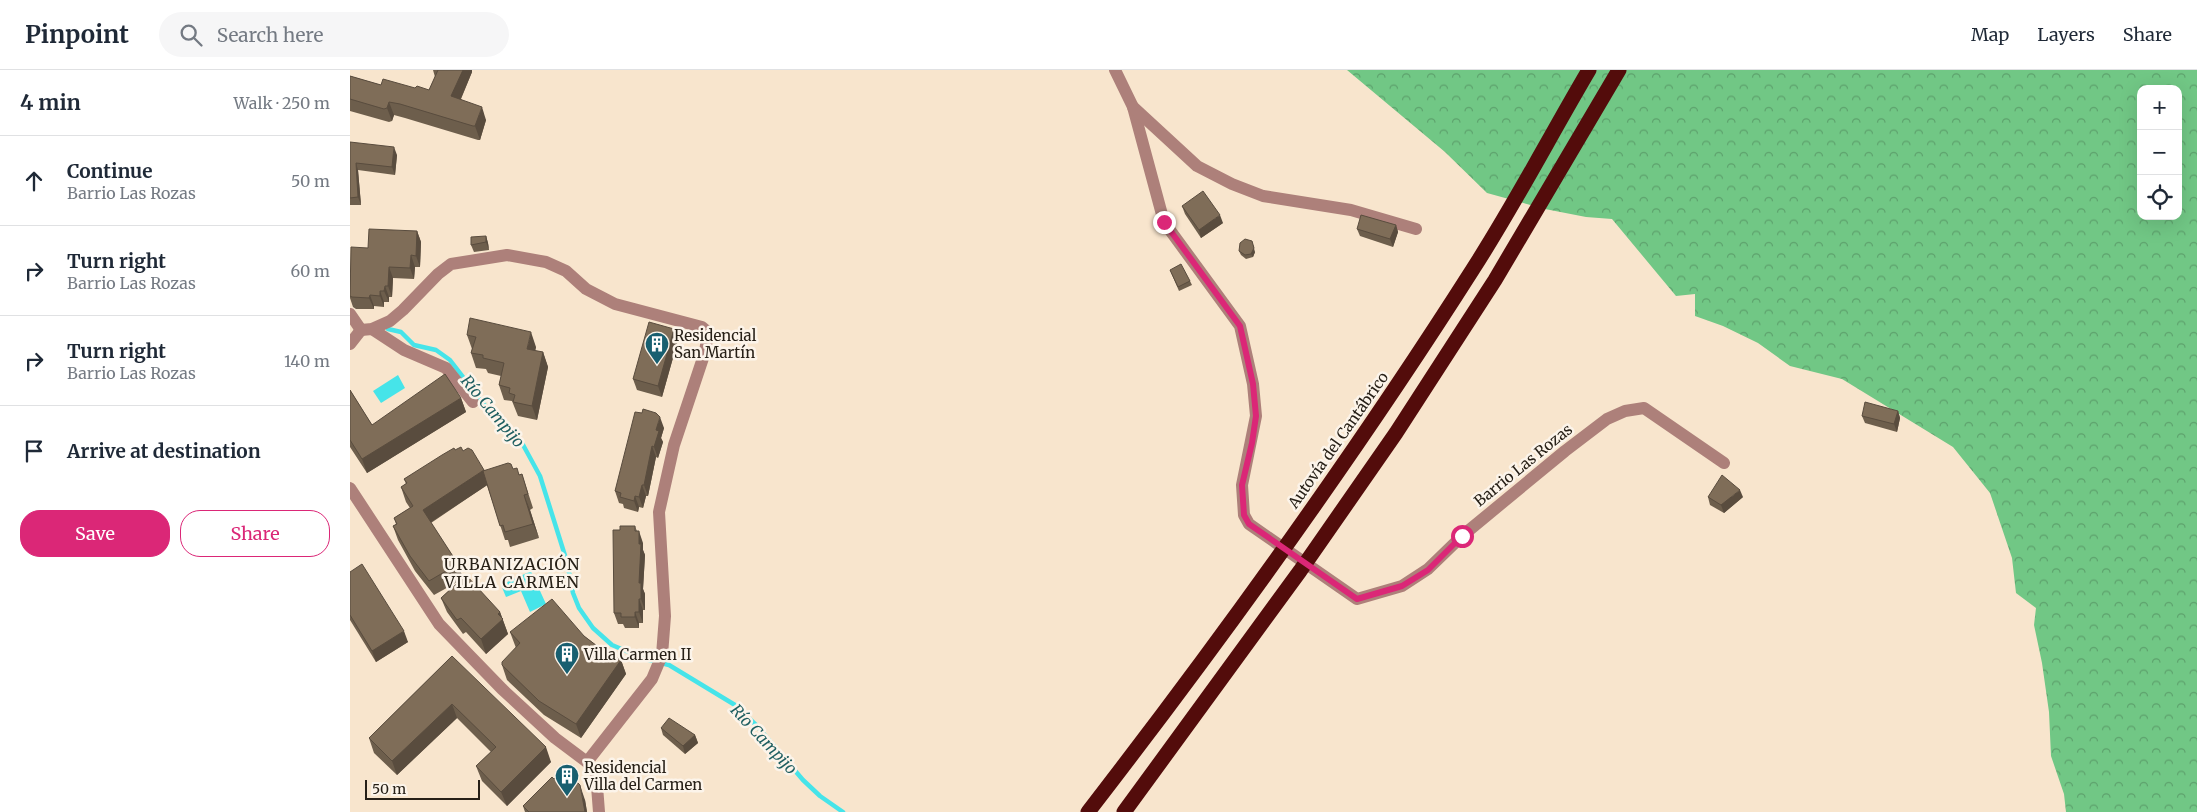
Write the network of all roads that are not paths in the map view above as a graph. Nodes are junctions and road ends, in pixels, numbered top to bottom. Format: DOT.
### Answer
graph roads {
  1 [pos="1115,70"];
  2 [pos="1588,70"];
  3 [pos="1619,70"];
  4 [pos="1133,107"];
  5 [pos="1416,229"];
  6 [pos="350,314"];
  7 [pos="367,330"];
  8 [pos="350,344"];
  9 [pos="473,402"];
  10 [pos="1724,463"];
  11 [pos="350,488"];
  12 [pos="587,762"];
  13 [pos="599,812"];
  14 [pos="1088,812"];
  15 [pos="1124,812"];
  1 -- 4 [label="street, Barrio Las Rozas"];
  2 -- 14 [label="highway, Autovía del Cantábrico"];
  3 -- 15 [label="highway"];
  4 -- 5 [label="street, Barrio Las Rozas"];
  4 -- 10 [label="street, Barrio Las Rozas"];
  6 -- 7 [label="street"];
  7 -- 8 [label="street"];
  7 -- 9 [label="street"];
  7 -- 12 [label="street"];
  11 -- 12 [label="street"];
  12 -- 13 [label="street"];
}
